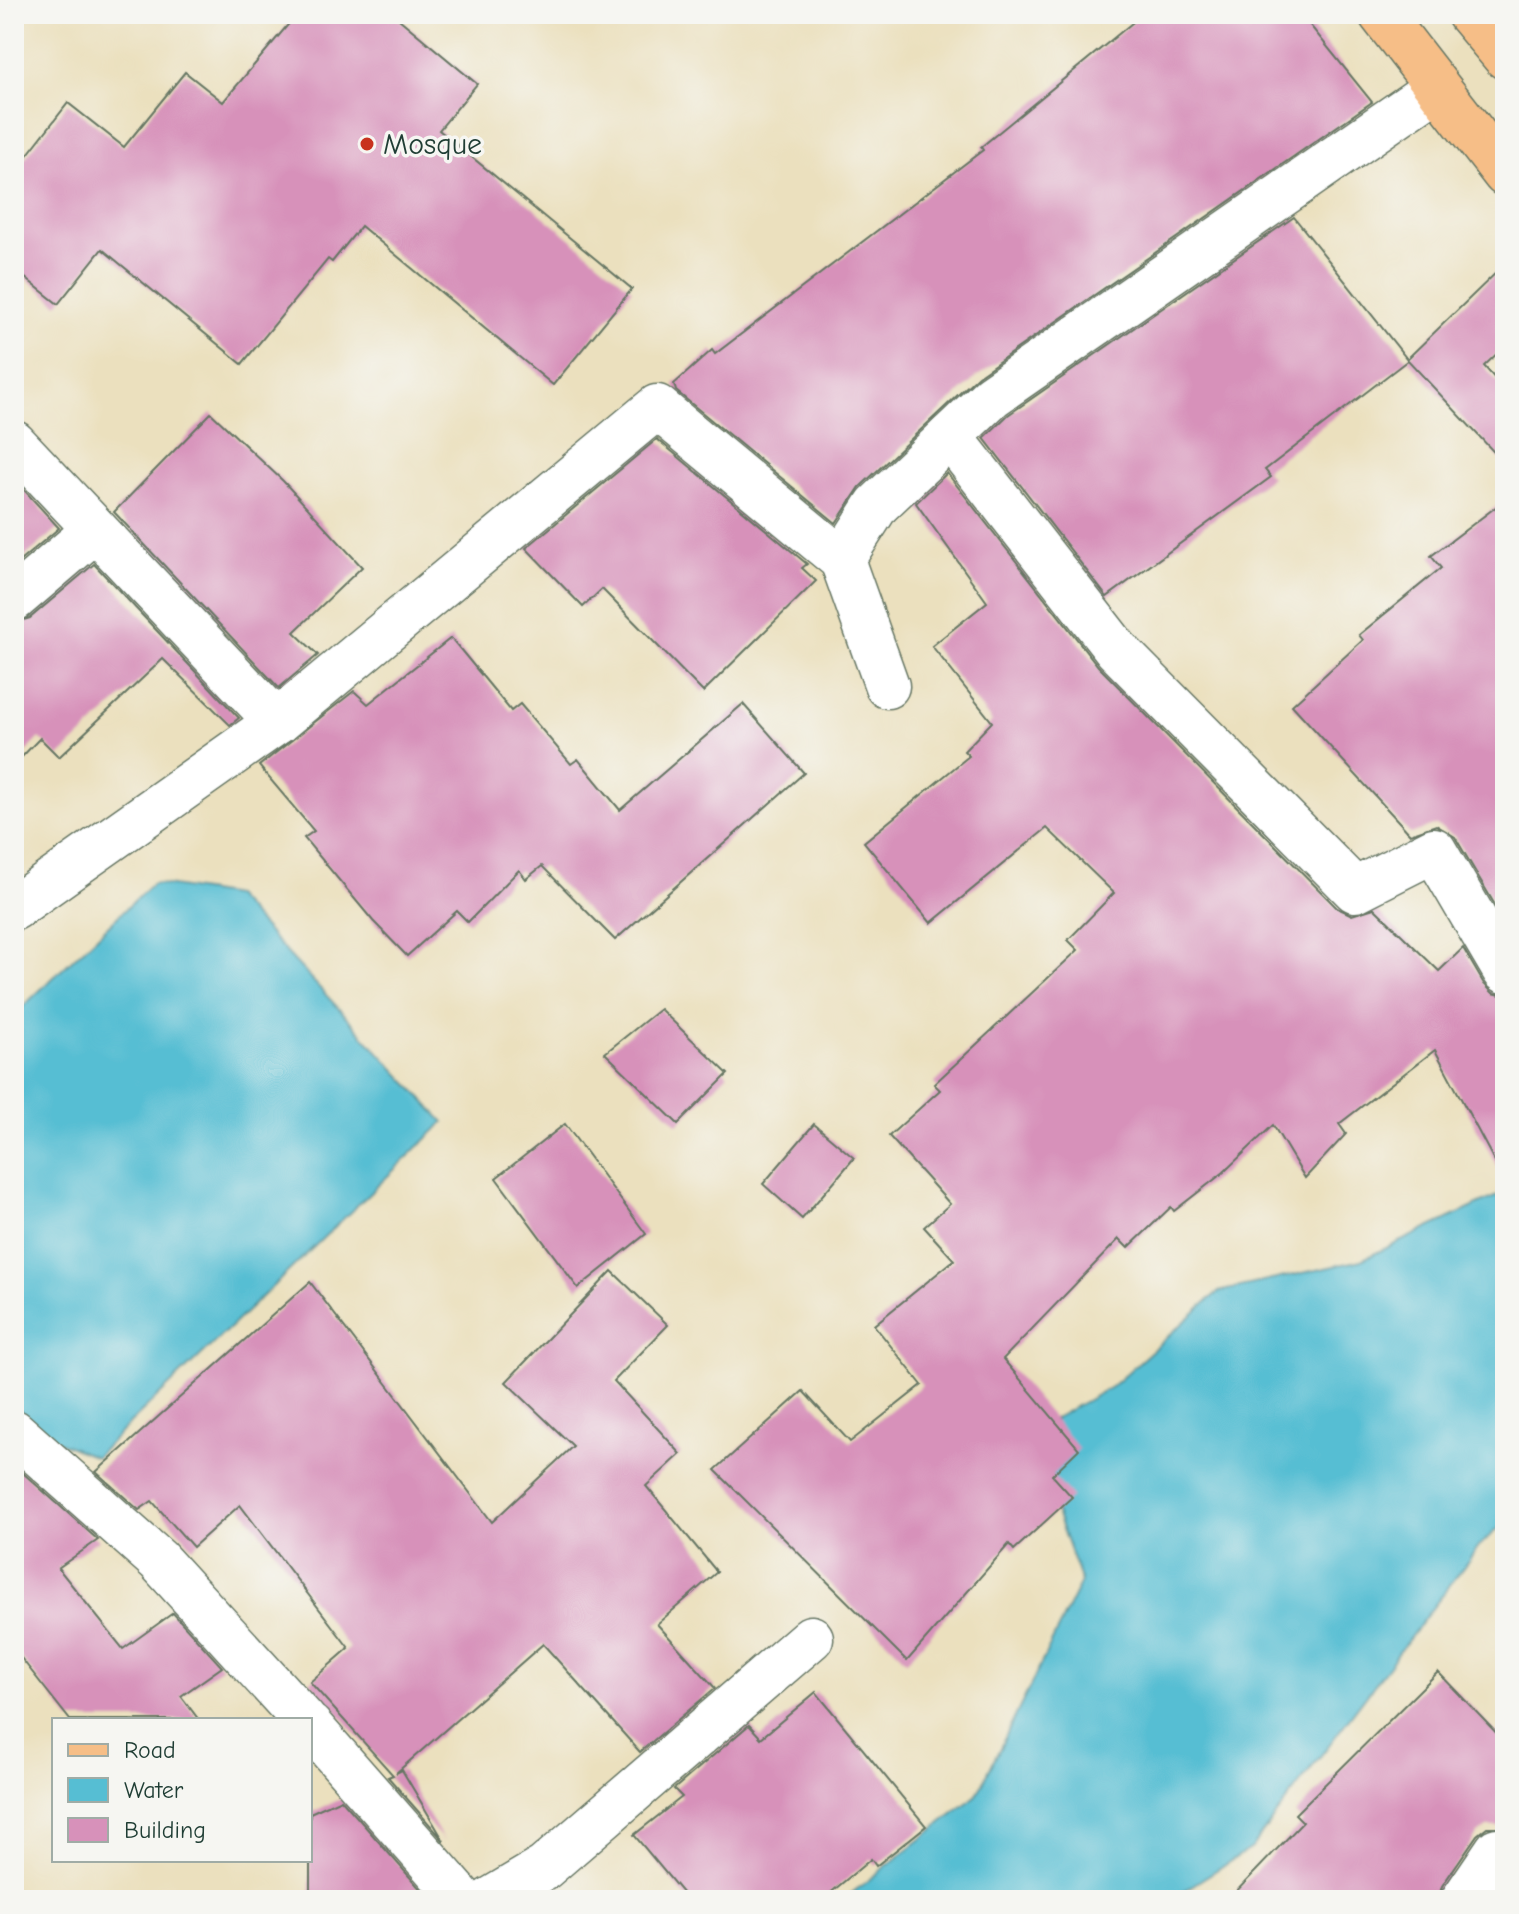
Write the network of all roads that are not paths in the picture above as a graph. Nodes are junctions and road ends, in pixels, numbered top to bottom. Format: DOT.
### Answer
graph roads {
  1 [pos="1381,14"];
  2 [pos="1469,14"];
  3 [pos="1505,57"];
  4 [pos="1436,88"];
  5 [pos="1505,174"];
  6 [pos="950,436"];
  7 [pos="14,443"];
  8 [pos="95,530"];
  9 [pos="842,560"];
  10 [pos="14,599"];
  11 [pos="887,686"];
  12 [pos="277,722"];
  13 [pos="14,908"];
  14 [pos="1505,971"];
  15 [pos="14,1432"];
  16 [pos="811,1638"];
  17 [pos="302,1718"];
  18 [pos="312,1728"];
  19 [pos="1497,1850"];
  20 [pos="463,1900"];
  21 [pos="490,1900"];
  22 [pos="1463,1900"];
  1 -- 4 [label="main road"];
  2 -- 3 [label="main road"];
  4 -- 5 [label="main road"];
  4 -- 6 [label="street"];
  6 -- 9 [label="street"];
  6 -- 14 [label="street"];
  7 -- 8 [label="street"];
  8 -- 10 [label="street"];
  8 -- 12 [label="street"];
  9 -- 11 [label="street"];
  9 -- 12 [label="street"];
  12 -- 13 [label="street"];
  15 -- 17 [label="street"];
  16 -- 21 [label="street"];
  18 -- 20 [label="street"];
  19 -- 22 [label="street"];
}
